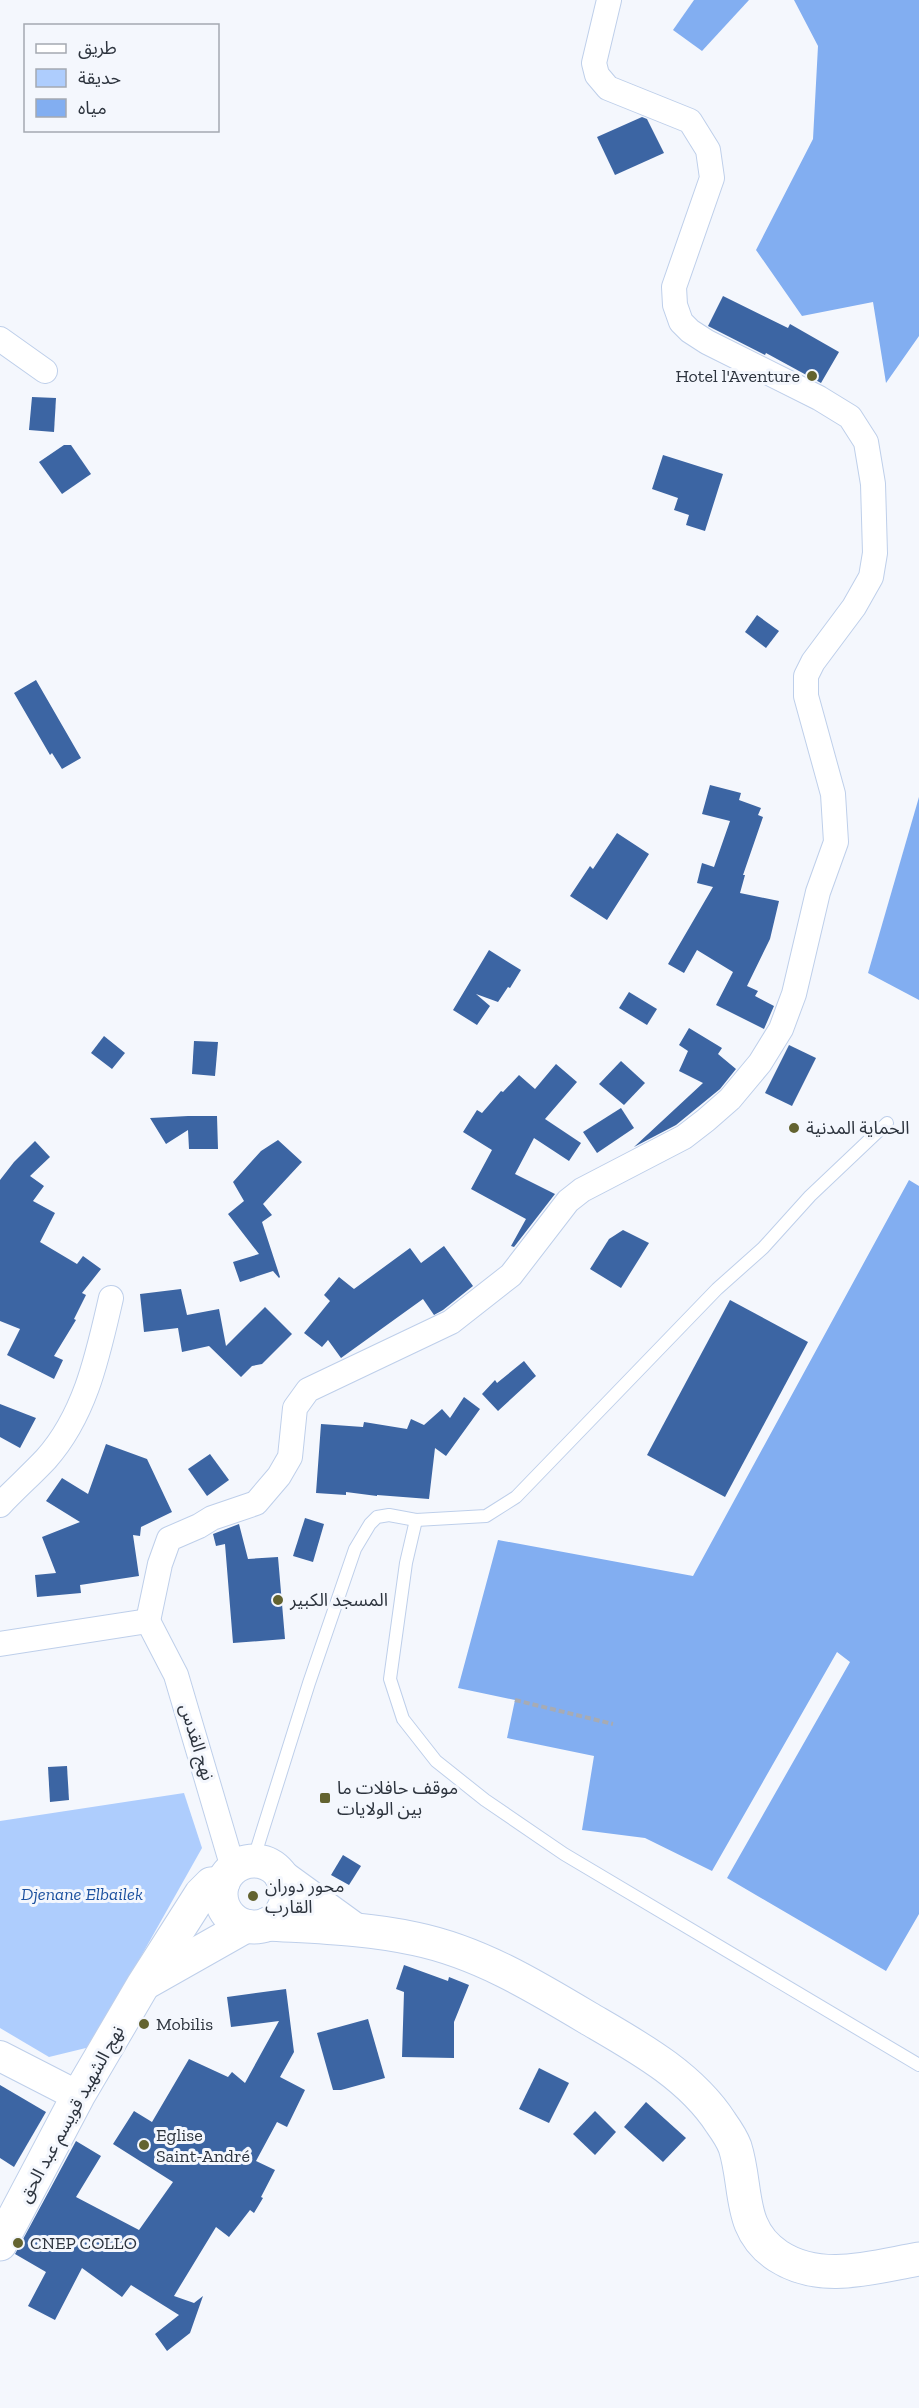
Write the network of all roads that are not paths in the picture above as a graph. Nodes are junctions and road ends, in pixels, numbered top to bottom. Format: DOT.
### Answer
graph roads {
  1 [pos="609,0"];
  2 [pos="0,339"];
  3 [pos="45,371"];
  4 [pos="888,1123"];
  5 [pos="111,1298"];
  6 [pos="0,1505"];
  7 [pos="416,1520"];
  8 [pos="148,1621"];
  9 [pos="0,1644"];
  10 [pos="248,1872"];
  11 [pos="256,1925"];
  12 [pos="354,1929"];
  13 [pos="143,1985"];
  14 [pos="0,2056"];
  15 [pos="919,2065"];
  16 [pos="78,2096"];
  17 [pos="0,2244"];
  18 [pos="919,2259"];
  1 -- 8 [label="street"];
  2 -- 3 [label="street"];
  4 -- 7 [label="lane"];
  5 -- 6 [label="street"];
  7 -- 10 [label="lane"];
  7 -- 15 [label="lane"];
  8 -- 9 [label="street"];
  8 -- 10 [label="street, نهج القدس"];
  10 -- 11 [label="main road"];
  10 -- 11 [label="main road"];
  10 -- 12 [label="main road"];
  10 -- 13 [label="main road, نهج الشهيد قويسم عبد الحق"];
  11 -- 12 [label="main road"];
  11 -- 13 [label="main road"];
  12 -- 18 [label="main road"];
  13 -- 16 [label="main road, نهج الشهيد قويسم عبد الحق"];
  14 -- 16 [label="street"];
  16 -- 17 [label="main road, نهج الشهيد قويسم عبد الحق"];
}
